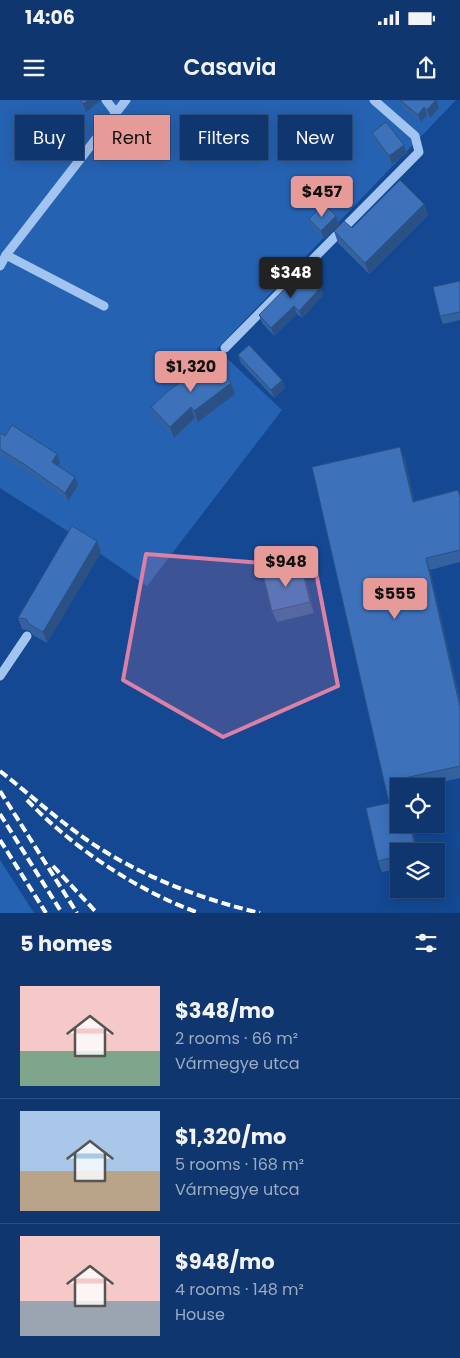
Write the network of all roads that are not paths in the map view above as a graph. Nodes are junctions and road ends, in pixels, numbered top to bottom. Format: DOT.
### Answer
graph roads {
  1 [pos="106,100"];
  2 [pos="126,100"];
  3 [pos="374,100"];
  4 [pos="115,112"];
  5 [pos="6,254"];
  6 [pos="0,266"];
  7 [pos="104,306"];
  8 [pos="225,348"];
  9 [pos="27,636"];
  10 [pos="0,676"];
  1 -- 4 [label="street"];
  2 -- 4 [label="street"];
  3 -- 8 [label="street"];
  4 -- 5 [label="street"];
  5 -- 6 [label="street"];
  5 -- 7 [label="street"];
  9 -- 10 [label="street"];
}
